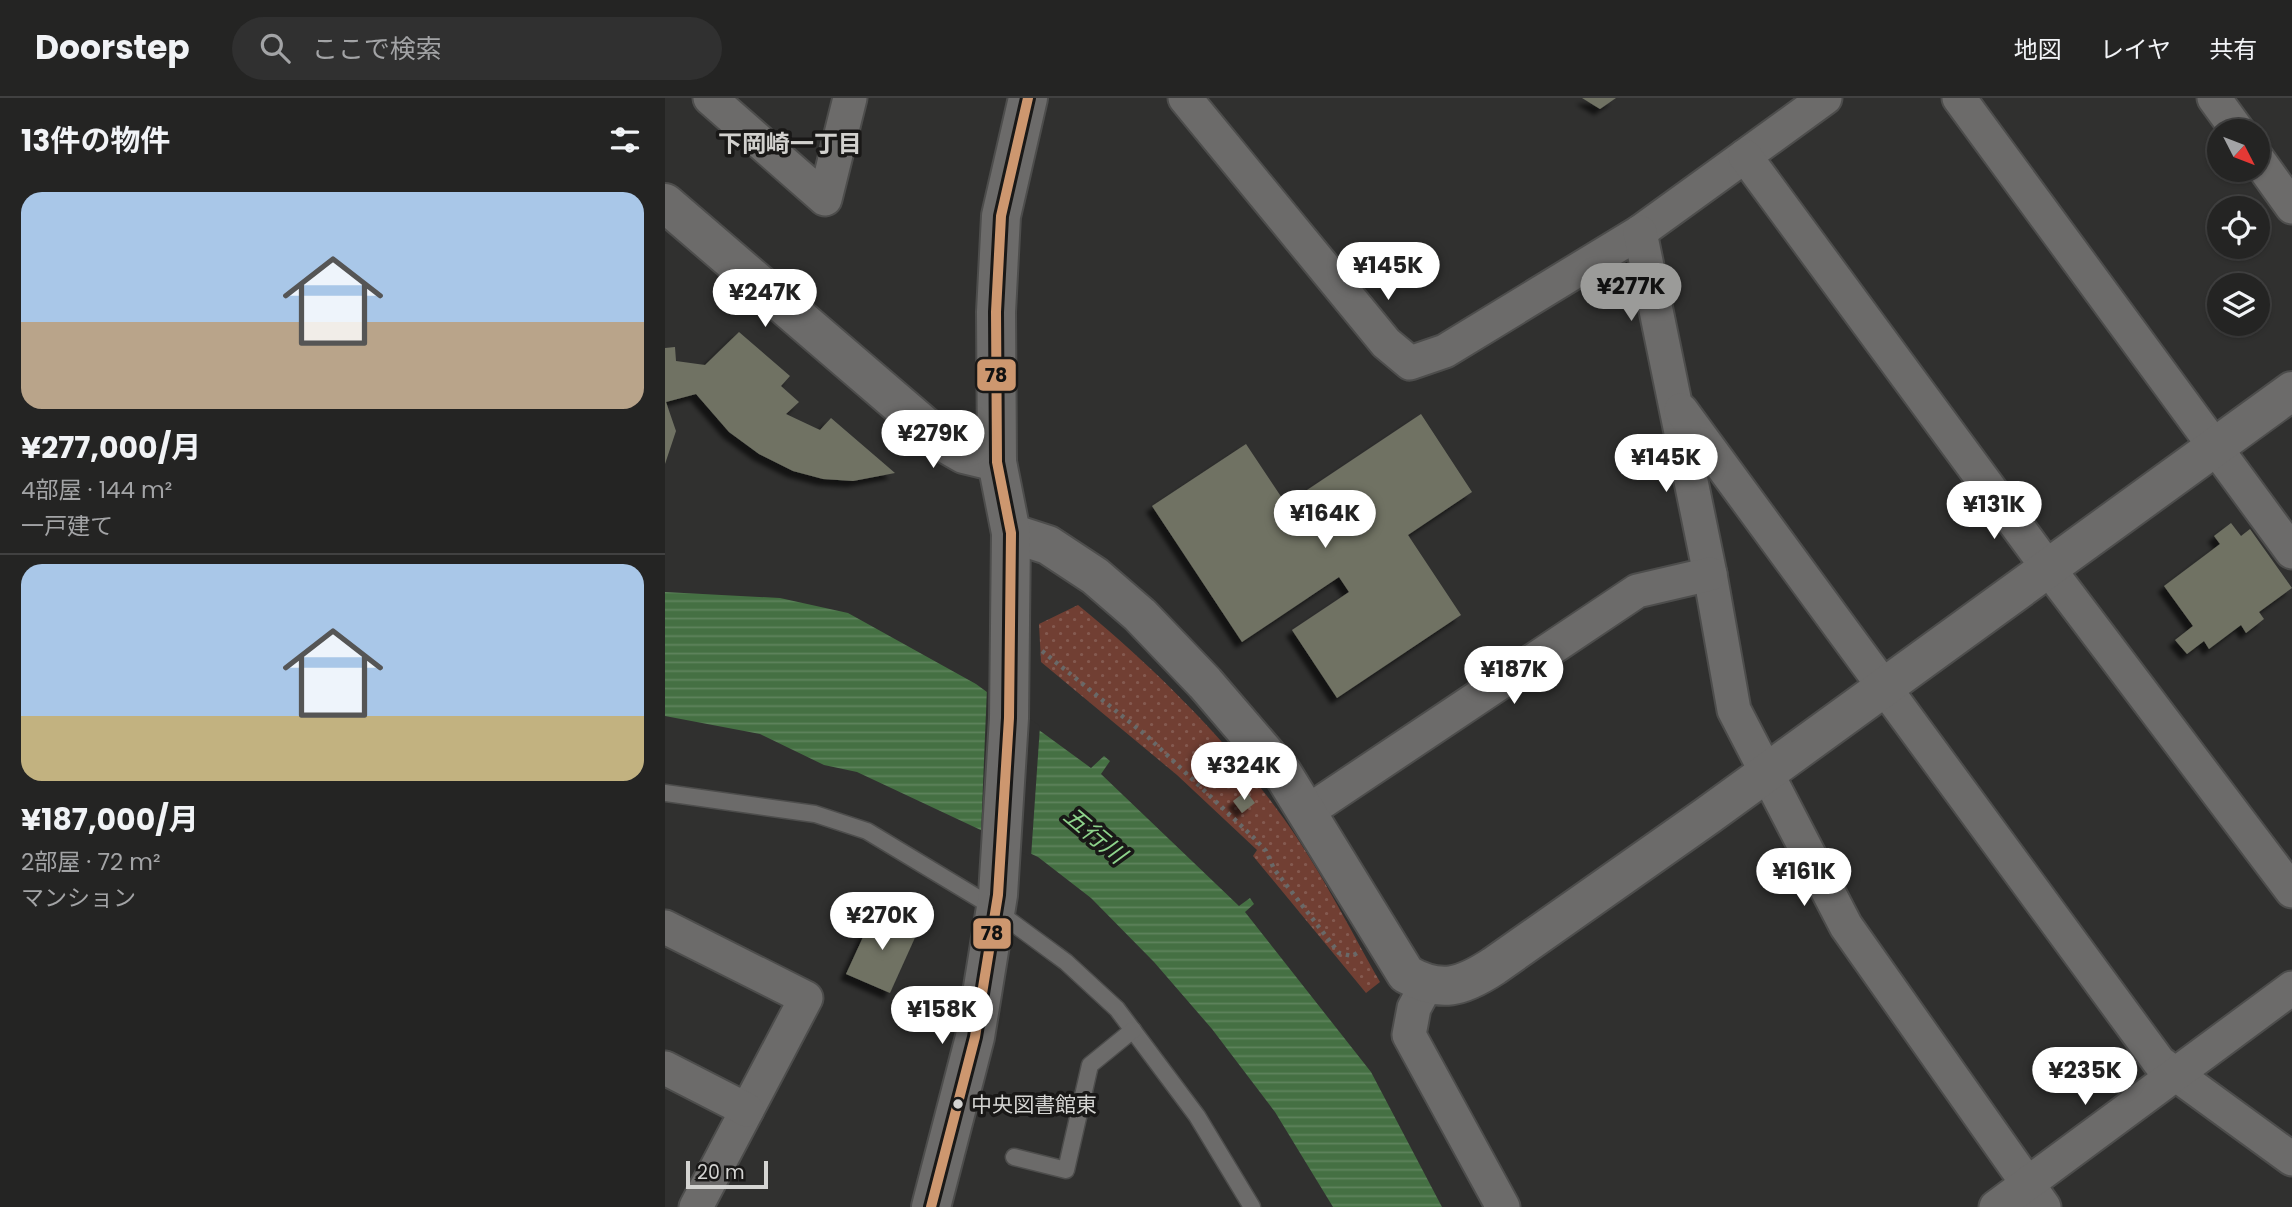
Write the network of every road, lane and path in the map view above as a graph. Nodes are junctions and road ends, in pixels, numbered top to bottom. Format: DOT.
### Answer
graph roads {
  1 [pos="710,98"];
  2 [pos="850,98"];
  3 [pos="1028,98"];
  4 [pos="1185,98"];
  5 [pos="1825,98"];
  6 [pos="1959,98"];
  7 [pos="2214,98"];
  8 [pos="2229,119"];
  9 [pos="1745,156"];
  10 [pos="2270,176"];
  11 [pos="665,203"];
  12 [pos="2292,207"];
  13 [pos="1640,232"];
  14 [pos="2292,391"];
  15 [pos="1676,403"];
  16 [pos="2216,446"];
  17 [pos="997,462"];
  18 [pos="1011,533"];
  19 [pos="2292,552"];
  20 [pos="2048,568"];
  21 [pos="1710,574"];
  22 [pos="1025,644"];
  23 [pos="1883,688"];
  24 [pos="1766,773"];
  25 [pos="665,793"];
  26 [pos="1307,812"];
  27 [pos="2292,891"];
  28 [pos="997,903"];
  29 [pos="665,927"];
  30 [pos="1366,947"];
  31 [pos="1427,984"];
  32 [pos="2292,988"];
  33 [pos="1133,1030"];
  34 [pos="665,1068"];
  35 [pos="2177,1073"];
  36 [pos="747,1110"];
  37 [pos="1014,1157"];
  38 [pos="2292,1159"];
  39 [pos="2035,1196"];
  40 [pos="696,1207"];
  41 [pos="931,1207"];
  42 [pos="1252,1207"];
  43 [pos="1503,1207"];
  44 [pos="1996,1207"];
  1 -- 2 [label="street"];
  3 -- 17 [label="street"];
  4 -- 13 [label="street"];
  5 -- 9 [label="street"];
  6 -- 16 [label="street"];
  7 -- 8 [label="street"];
  9 -- 13 [label="street"];
  9 -- 20 [label="street"];
  10 -- 12 [label="street"];
  11 -- 17 [label="street"];
  13 -- 15 [label="street"];
  14 -- 16 [label="street"];
  15 -- 21 [label="street"];
  15 -- 23 [label="street"];
  16 -- 19 [label="street"];
  16 -- 20 [label="street"];
  17 -- 18 [label="street"];
  18 -- 22 [label="street"];
  18 -- 26 [label="street"];
  20 -- 23 [label="street"];
  20 -- 27 [label="street"];
  21 -- 24 [label="street"];
  21 -- 26 [label="street"];
  22 -- 28 [label="street"];
  22 -- 30 [label="path"];
  23 -- 24 [label="street"];
  23 -- 35 [label="street"];
  24 -- 31 [label="street"];
  24 -- 39 [label="street"];
  25 -- 28 [label="lane"];
  26 -- 31 [label="street"];
  28 -- 33 [label="lane"];
  28 -- 41 [label="street"];
  29 -- 36 [label="street"];
  31 -- 43 [label="street"];
  32 -- 35 [label="street"];
  33 -- 37 [label="lane"];
  33 -- 42 [label="lane"];
  34 -- 36 [label="street"];
  35 -- 38 [label="street"];
  35 -- 39 [label="street"];
  36 -- 40 [label="street"];
  39 -- 44 [label="street"];
}
